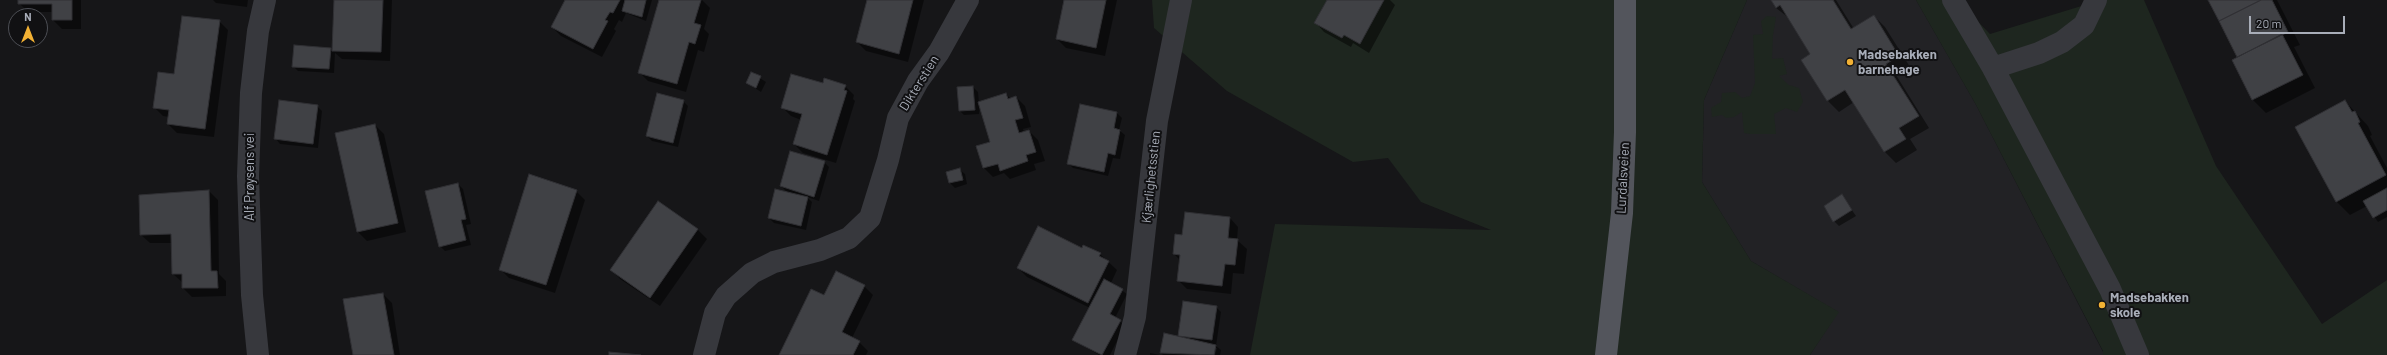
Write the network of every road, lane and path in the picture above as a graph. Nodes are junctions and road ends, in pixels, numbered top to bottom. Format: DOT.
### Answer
graph roads {
  1 [pos="266,0"];
  2 [pos="968,0"];
  3 [pos="1181,0"];
  4 [pos="1625,0"];
  5 [pos="1953,0"];
  6 [pos="2096,0"];
  7 [pos="1993,68"];
  8 [pos="258,355"];
  9 [pos="704,355"];
  10 [pos="1126,355"];
  11 [pos="1606,355"];
  12 [pos="2138,355"];
  1 -- 8 [label="street, Alf Prøysens vei"];
  2 -- 9 [label="street, Dikterstien"];
  3 -- 10 [label="street, Kjærlighetsstien"];
  4 -- 11 [label="main road, Lurdalsveien"];
  5 -- 7 [label="street"];
  6 -- 7 [label="street"];
  7 -- 12 [label="street"];
}
